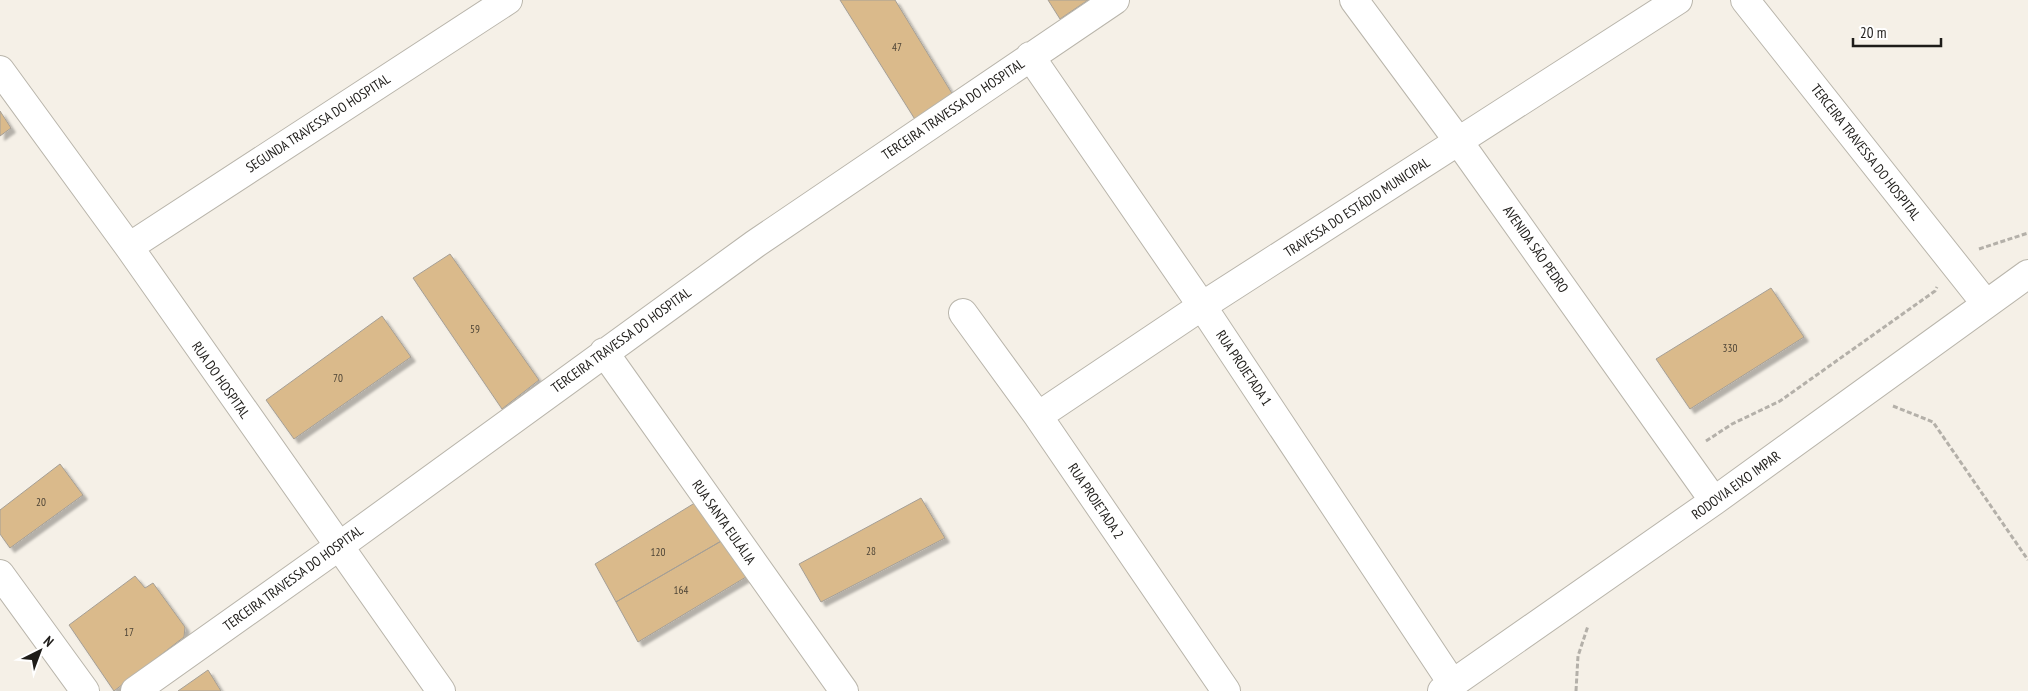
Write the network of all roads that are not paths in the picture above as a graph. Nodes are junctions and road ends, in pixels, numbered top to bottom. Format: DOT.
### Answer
graph roads {
  1 [pos="508,0"];
  2 [pos="1115,0"];
  3 [pos="1354,0"];
  4 [pos="1678,0"];
  5 [pos="1745,0"];
  6 [pos="1030,56"];
  7 [pos="0,70"];
  8 [pos="1459,142"];
  9 [pos="129,247"];
  10 [pos="2028,274"];
  11 [pos="1986,304"];
  12 [pos="1202,306"];
  13 [pos="963,313"];
  14 [pos="604,352"];
  15 [pos="1038,416"];
  16 [pos="1714,501"];
  17 [pos="338,547"];
  18 [pos="0,574"];
  19 [pos="1447,687"];
  20 [pos="85,691"];
  21 [pos="135,691"];
  22 [pos="441,691"];
  23 [pos="844,691"];
  24 [pos="1226,691"];
  1 -- 9 [label="street, SEGUNDA TRAVESSA DO HOSPITAL"];
  2 -- 6 [label="street, TERCEIRA TRAVESSA DO HOSPITAL"];
  3 -- 8 [label="street, AVENIDA SÃO PEDRO"];
  4 -- 8 [label="street, TRAVESSA DO ESTÁDIO MUNICIPAL"];
  5 -- 11 [label="street, TERCEIRA TRAVESSA DO HOSPITAL"];
  6 -- 12 [label="street, RUA PROJETADA 1"];
  6 -- 14 [label="street, TERCEIRA TRAVESSA DO HOSPITAL"];
  7 -- 9 [label="street, RUA DO HOSPITAL"];
  8 -- 12 [label="street, TRAVESSA DO ESTÁDIO MUNICIPAL"];
  8 -- 16 [label="street, AVENIDA SÃO PEDRO"];
  9 -- 17 [label="street, RUA DO HOSPITAL"];
  10 -- 11 [label="street, RODOVIA EIXO IMPAR"];
  11 -- 16 [label="street, RODOVIA EIXO IMPAR"];
  12 -- 15 [label="street, TRAVESSA DO ESTÁDIO MUNICIPAL"];
  12 -- 19 [label="street, RUA PROJETADA 1"];
  13 -- 15 [label="street, RUA PROJETADA 2"];
  14 -- 17 [label="street, TERCEIRA TRAVESSA DO HOSPITAL"];
  14 -- 23 [label="street, RUA SANTA EULÁLIA"];
  15 -- 24 [label="street, RUA PROJETADA 2"];
  16 -- 19 [label="street, RODOVIA EIXO IMPAR"];
  17 -- 21 [label="street, TERCEIRA TRAVESSA DO HOSPITAL"];
  17 -- 22 [label="street, RUA DO HOSPITAL"];
  18 -- 20 [label="street"];
}
